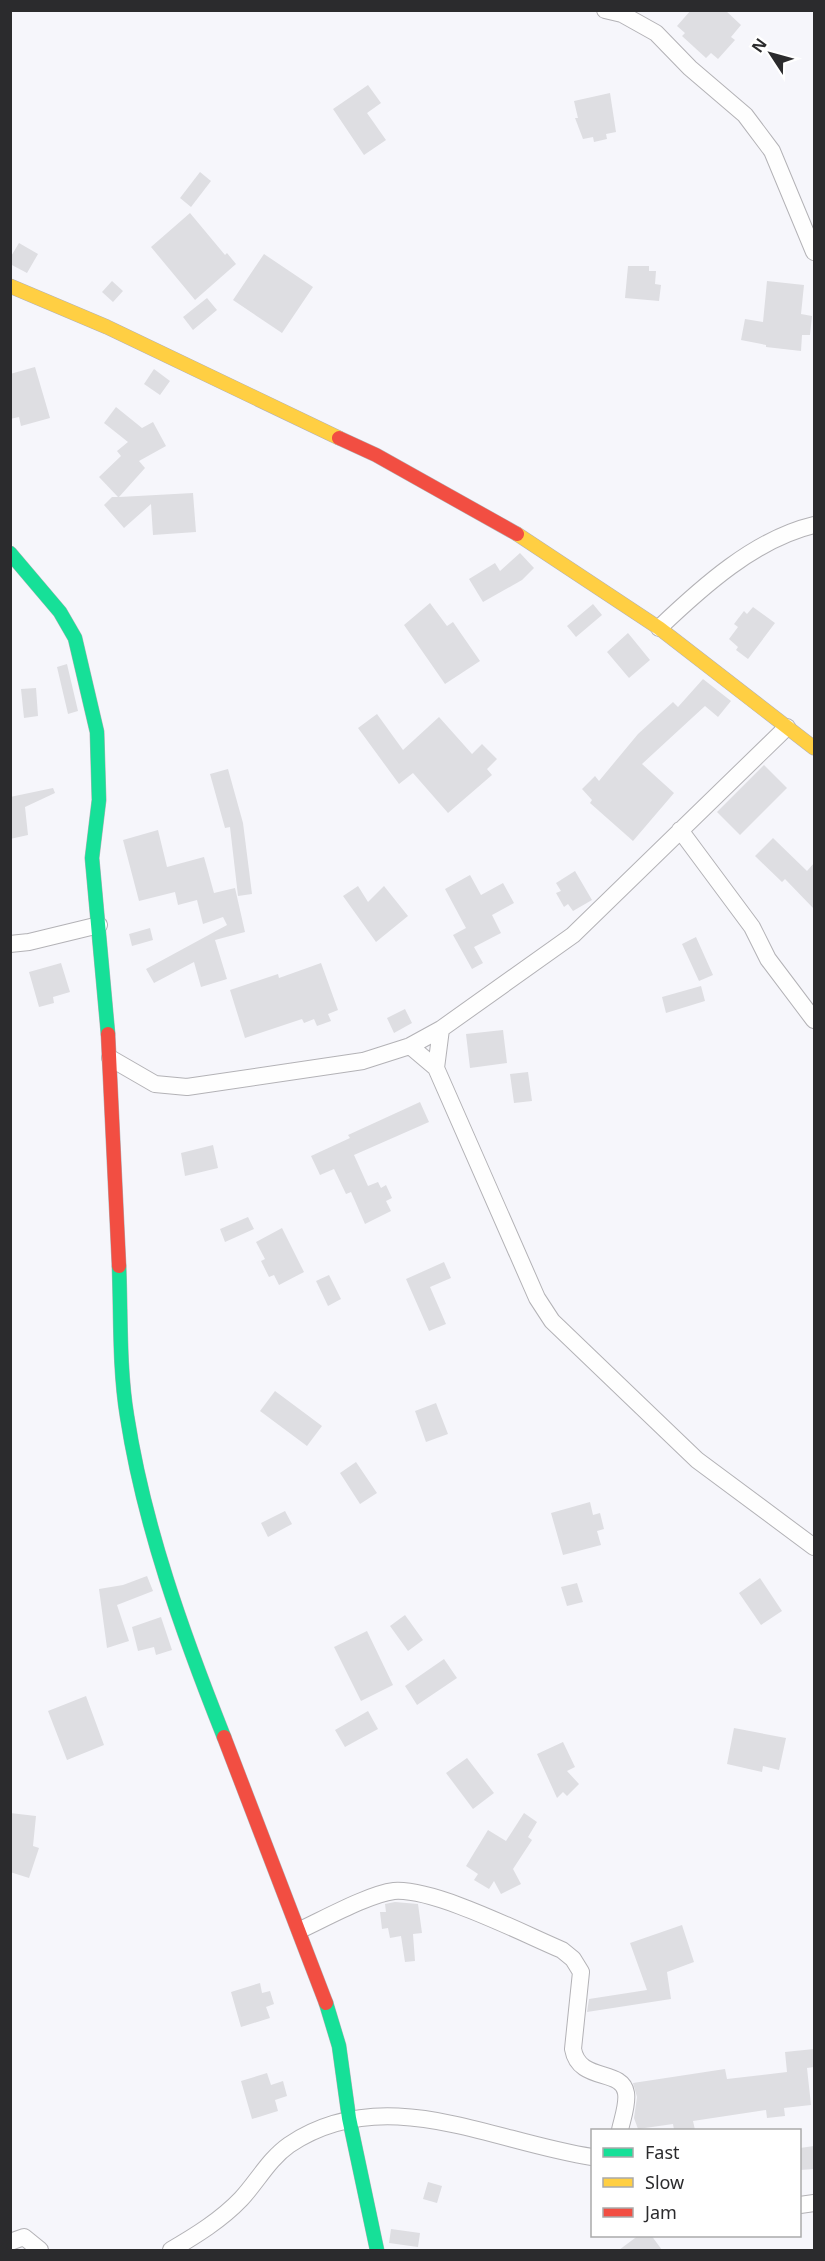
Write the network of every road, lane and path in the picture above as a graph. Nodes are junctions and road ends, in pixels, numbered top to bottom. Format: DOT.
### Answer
graph roads {
  1 [pos="605,10"];
  2 [pos="814,252"];
  3 [pos="10,286"];
  4 [pos="814,525"];
  5 [pos="10,553"];
  6 [pos="659,628"];
  7 [pos="787,727"];
  8 [pos="814,748"];
  9 [pos="680,830"];
  10 [pos="99,925"];
  11 [pos="10,944"];
  12 [pos="814,1020"];
  13 [pos="441,1029"];
  14 [pos="410,1046"];
  15 [pos="110,1058"];
  16 [pos="436,1068"];
  17 [pos="814,1547"];
  18 [pos="300,1930"];
  19 [pos="349,2118"];
  20 [pos="620,2129"];
  21 [pos="591,2157"];
  22 [pos="10,2242"];
  23 [pos="40,2250"];
  24 [pos="171,2250"];
  25 [pos="377,2250"];
  1 -- 2 [label="street"];
  3 -- 6 [label="street"];
  4 -- 6 [label="street"];
  5 -- 10 [label="street"];
  6 -- 7 [label="street"];
  7 -- 8 [label="street"];
  7 -- 9 [label="street"];
  9 -- 12 [label="street"];
  9 -- 13 [label="street"];
  10 -- 11 [label="street"];
  10 -- 15 [label="street"];
  13 -- 14 [label="street"];
  13 -- 16 [label="street"];
  14 -- 15 [label="street"];
  14 -- 16 [label="street"];
  15 -- 18 [label="street"];
  16 -- 17 [label="street"];
  18 -- 19 [label="street"];
  18 -- 20 [label="street"];
  19 -- 21 [label="street"];
  19 -- 24 [label="street"];
  19 -- 25 [label="street"];
  22 -- 23 [label="street"];
}
